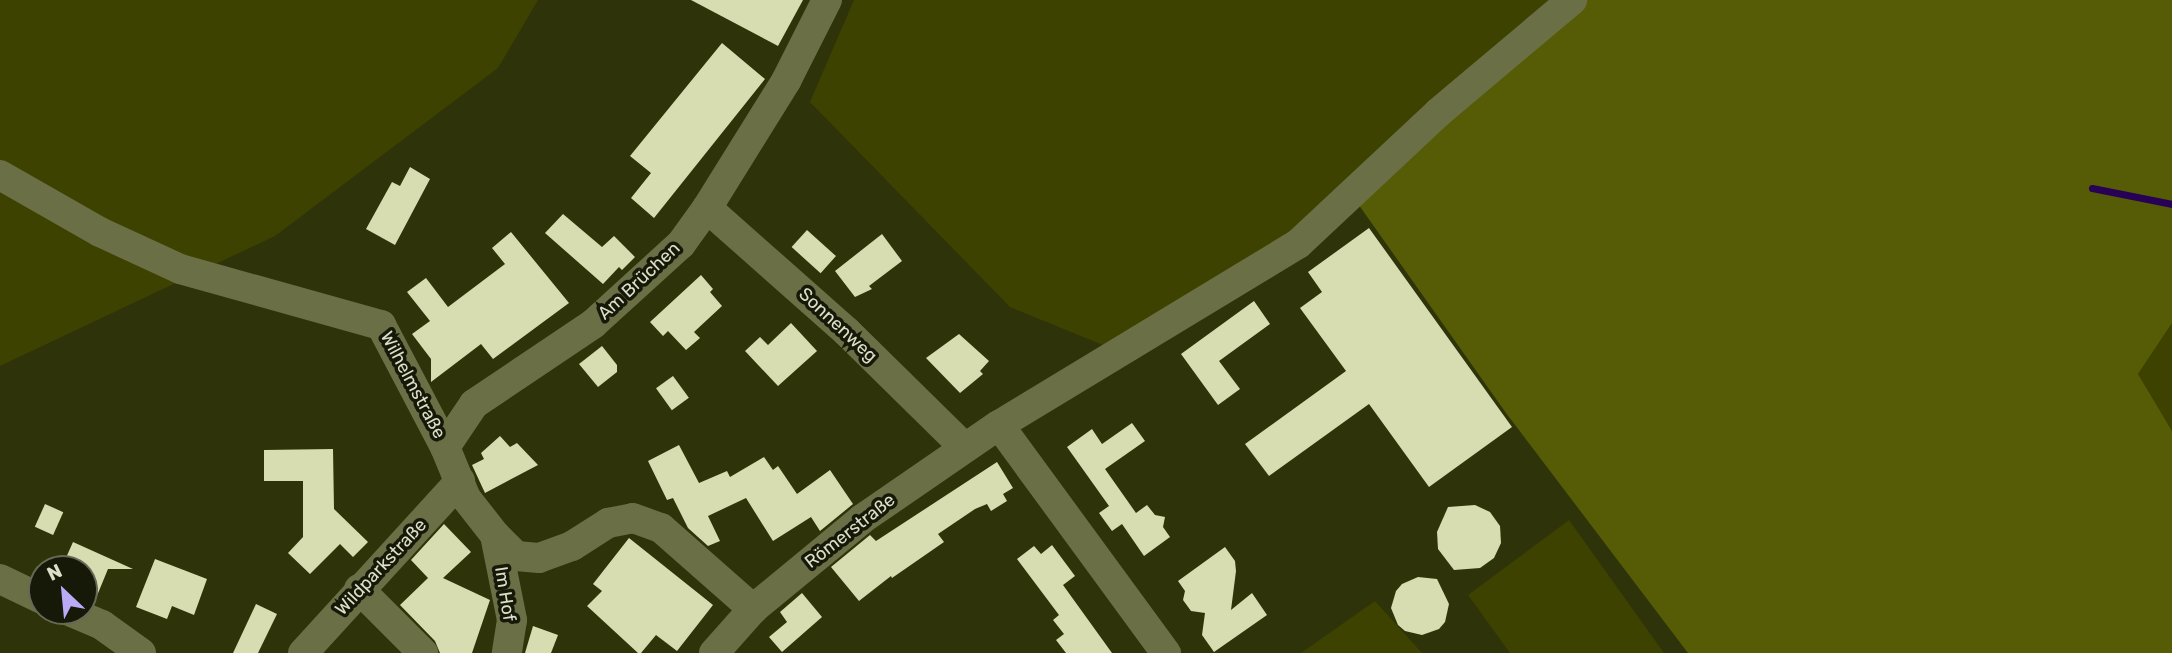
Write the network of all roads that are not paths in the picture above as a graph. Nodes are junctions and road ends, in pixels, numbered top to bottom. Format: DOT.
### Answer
graph roads {
  1 [pos="828,0"];
  2 [pos="1572,0"];
  3 [pos="0,175"];
  4 [pos="707,208"];
  5 [pos="999,425"];
  6 [pos="445,447"];
  7 [pos="964,447"];
  8 [pos="460,481"];
  9 [pos="495,535"];
  10 [pos="0,579"];
  11 [pos="359,589"];
  12 [pos="28,592"];
  13 [pos="753,609"];
  14 [pos="98,623"];
  15 [pos="141,653"];
  16 [pos="303,653"];
  17 [pos="424,653"];
  18 [pos="507,653"];
  19 [pos="714,653"];
  20 [pos="1167,653"];
  1 -- 4 [label="street, Am Brüchen"];
  2 -- 5 [label="street, Römerstraße"];
  3 -- 6 [label="street, Wilhelmstraße"];
  4 -- 6 [label="street, Am Brüchen"];
  4 -- 7 [label="street, Sonnenweg"];
  5 -- 7 [label="street, Römerstraße"];
  5 -- 20 [label="street"];
  6 -- 8 [label="street, Wilhelmstraße"];
  7 -- 13 [label="street, Römerstraße"];
  8 -- 9 [label="street, Wilhelmstraße"];
  8 -- 11 [label="street, Wildparkstraße"];
  9 -- 13 [label="street, Wilhelmstraße"];
  9 -- 18 [label="street, Im Hof"];
  10 -- 12 [label="street"];
  11 -- 16 [label="street, Wildparkstraße"];
  11 -- 17 [label="street"];
  13 -- 19 [label="street, Römerstraße"];
  14 -- 15 [label="street"];
}
